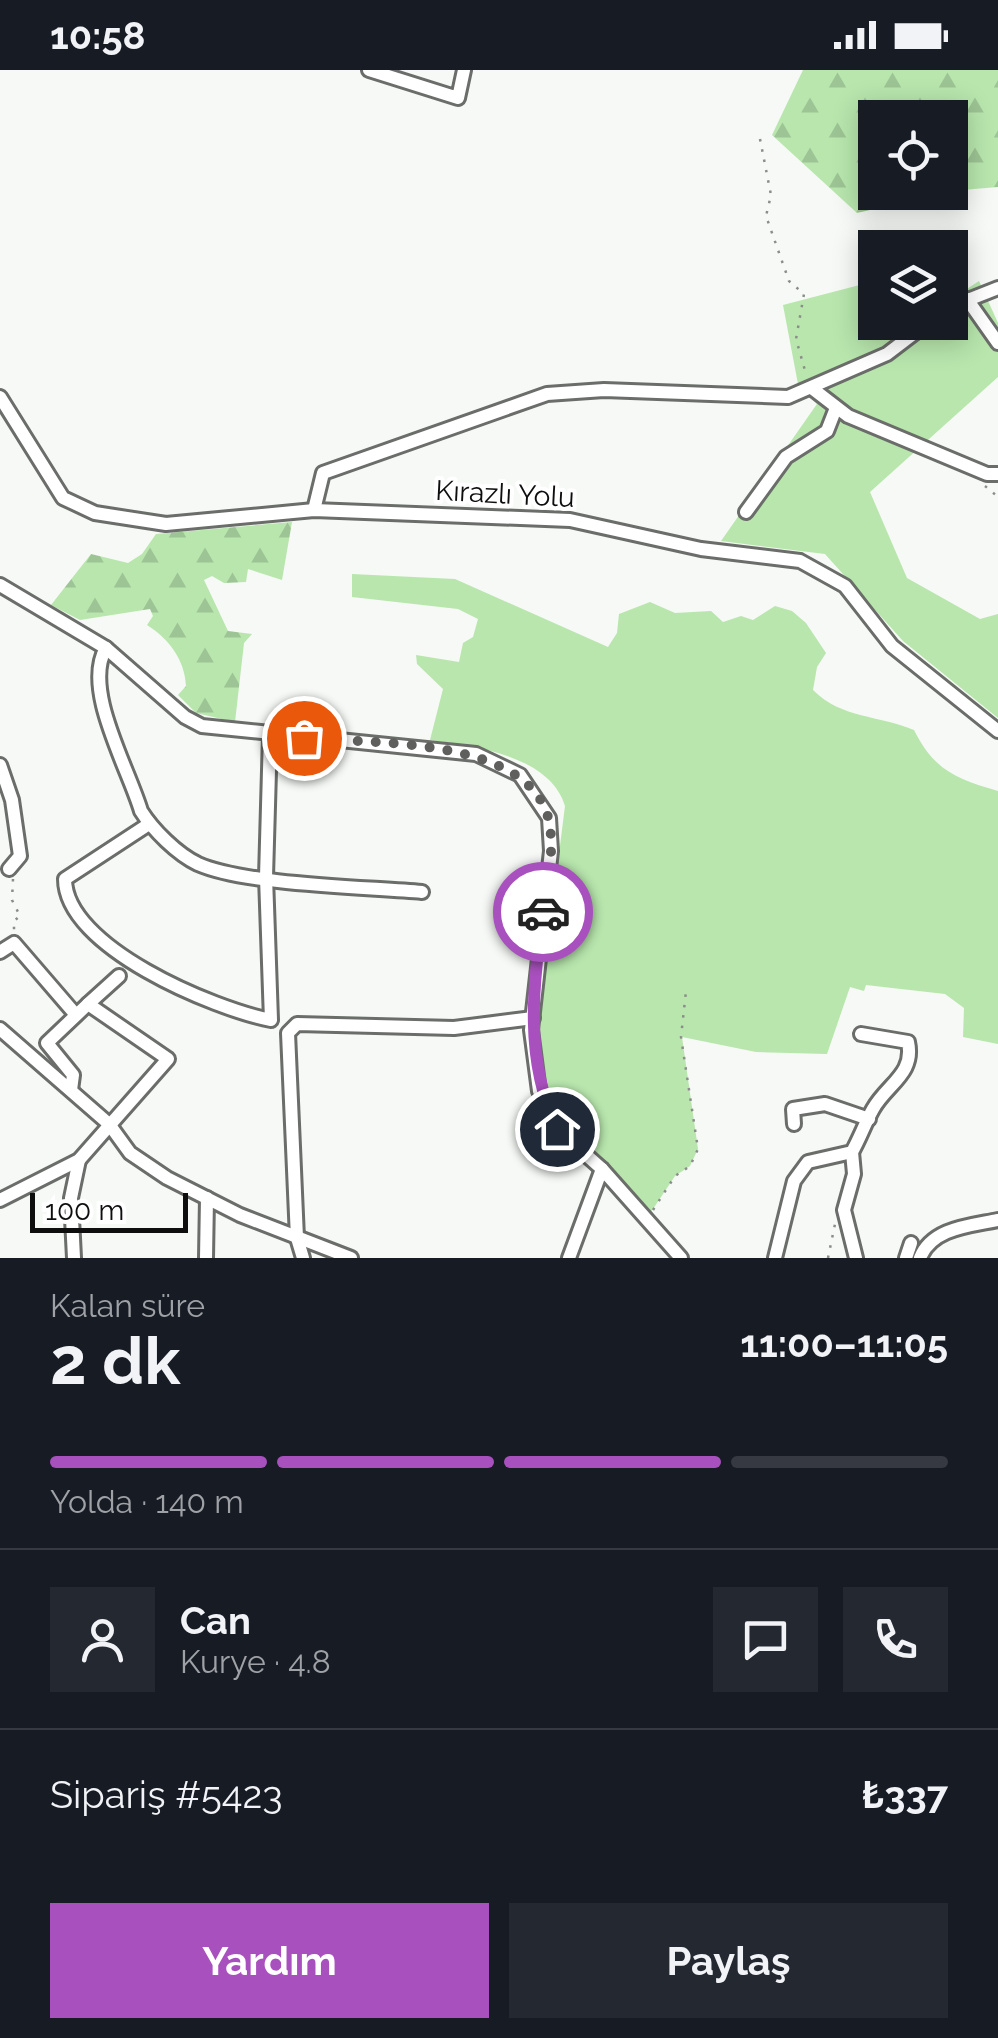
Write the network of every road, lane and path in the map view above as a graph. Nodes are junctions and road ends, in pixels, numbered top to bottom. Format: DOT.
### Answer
graph roads {
  1 [pos="369,70"];
  2 [pos="464,70"];
  3 [pos="760,138"];
  4 [pos="998,288"];
  5 [pos="968,299"];
  6 [pos="968,300"];
  7 [pos="905,340"];
  8 [pos="998,343"];
  9 [pos="813,389"];
  10 [pos="0,397"];
  11 [pos="836,408"];
  12 [pos="998,474"];
  13 [pos="314,510"];
  14 [pos="746,512"];
  15 [pos="0,585"];
  16 [pos="106,648"];
  17 [pos="998,731"];
  18 [pos="270,735"];
  19 [pos="0,765"];
  20 [pos="150,824"];
  21 [pos="9,868"];
  22 [pos="266,877"];
  23 [pos="422,892"];
  24 [pos="14,943"];
  25 [pos="0,952"];
  26 [pos="120,976"];
  27 [pos="686,991"];
  28 [pos="88,1004"];
  29 [pos="76,1015"];
  30 [pos="533,1018"];
  31 [pos="0,1030"];
  32 [pos="861,1034"];
  33 [pos="71,1090"];
  34 [pos="869,1119"];
  35 [pos="108,1124"];
  36 [pos="794,1124"];
  37 [pos="852,1152"];
  38 [pos="80,1160"];
  39 [pos="602,1170"];
  40 [pos="207,1198"];
  41 [pos="0,1200"];
  42 [pos="644,1217"];
  43 [pos="998,1220"];
  44 [pos="835,1224"];
  45 [pos="296,1238"];
  46 [pos="912,1242"];
  47 [pos="74,1258"];
  48 [pos="206,1258"];
  49 [pos="303,1258"];
  50 [pos="351,1258"];
  51 [pos="569,1258"];
  52 [pos="680,1258"];
  53 [pos="775,1258"];
  54 [pos="828,1258"];
  55 [pos="856,1258"];
  56 [pos="906,1258"];
  57 [pos="920,1258"];
  1 -- 2 [label="street"];
  3 -- 9 [label="path"];
  4 -- 5 [label="street"];
  6 -- 8 [label="street"];
  7 -- 9 [label="street"];
  9 -- 11 [label="street"];
  9 -- 13 [label="street"];
  10 -- 13 [label="street, Kırazlı Yolu"];
  11 -- 12 [label="street"];
  11 -- 14 [label="street"];
  13 -- 17 [label="street, Kırazlı Yolu"];
  15 -- 16 [label="street"];
  16 -- 18 [label="street"];
  16 -- 20 [label="street"];
  18 -- 22 [label="street"];
  18 -- 30 [label="street"];
  19 -- 21 [label="street"];
  20 -- 22 [label="street"];
  20 -- 22 [label="street"];
  21 -- 24 [label="path"];
  22 -- 23 [label="street"];
  24 -- 25 [label="street"];
  24 -- 29 [label="street"];
  26 -- 28 [label="street"];
  27 -- 42 [label="path"];
  28 -- 29 [label="street"];
  28 -- 35 [label="street"];
  29 -- 33 [label="street"];
  30 -- 39 [label="street"];
  30 -- 45 [label="street"];
  31 -- 33 [label="street"];
  32 -- 34 [label="street"];
  33 -- 35 [label="street"];
  34 -- 36 [label="street"];
  34 -- 37 [label="street"];
  35 -- 38 [label="street"];
  35 -- 40 [label="street"];
  37 -- 53 [label="street"];
  37 -- 55 [label="street"];
  38 -- 41 [label="street"];
  38 -- 47 [label="street"];
  39 -- 42 [label="street"];
  39 -- 51 [label="street"];
  40 -- 45 [label="street"];
  40 -- 48 [label="street"];
  42 -- 52 [label="street"];
  43 -- 57 [label="street"];
  44 -- 54 [label="path"];
  45 -- 49 [label="street"];
  45 -- 50 [label="street"];
  46 -- 56 [label="street"];
}
